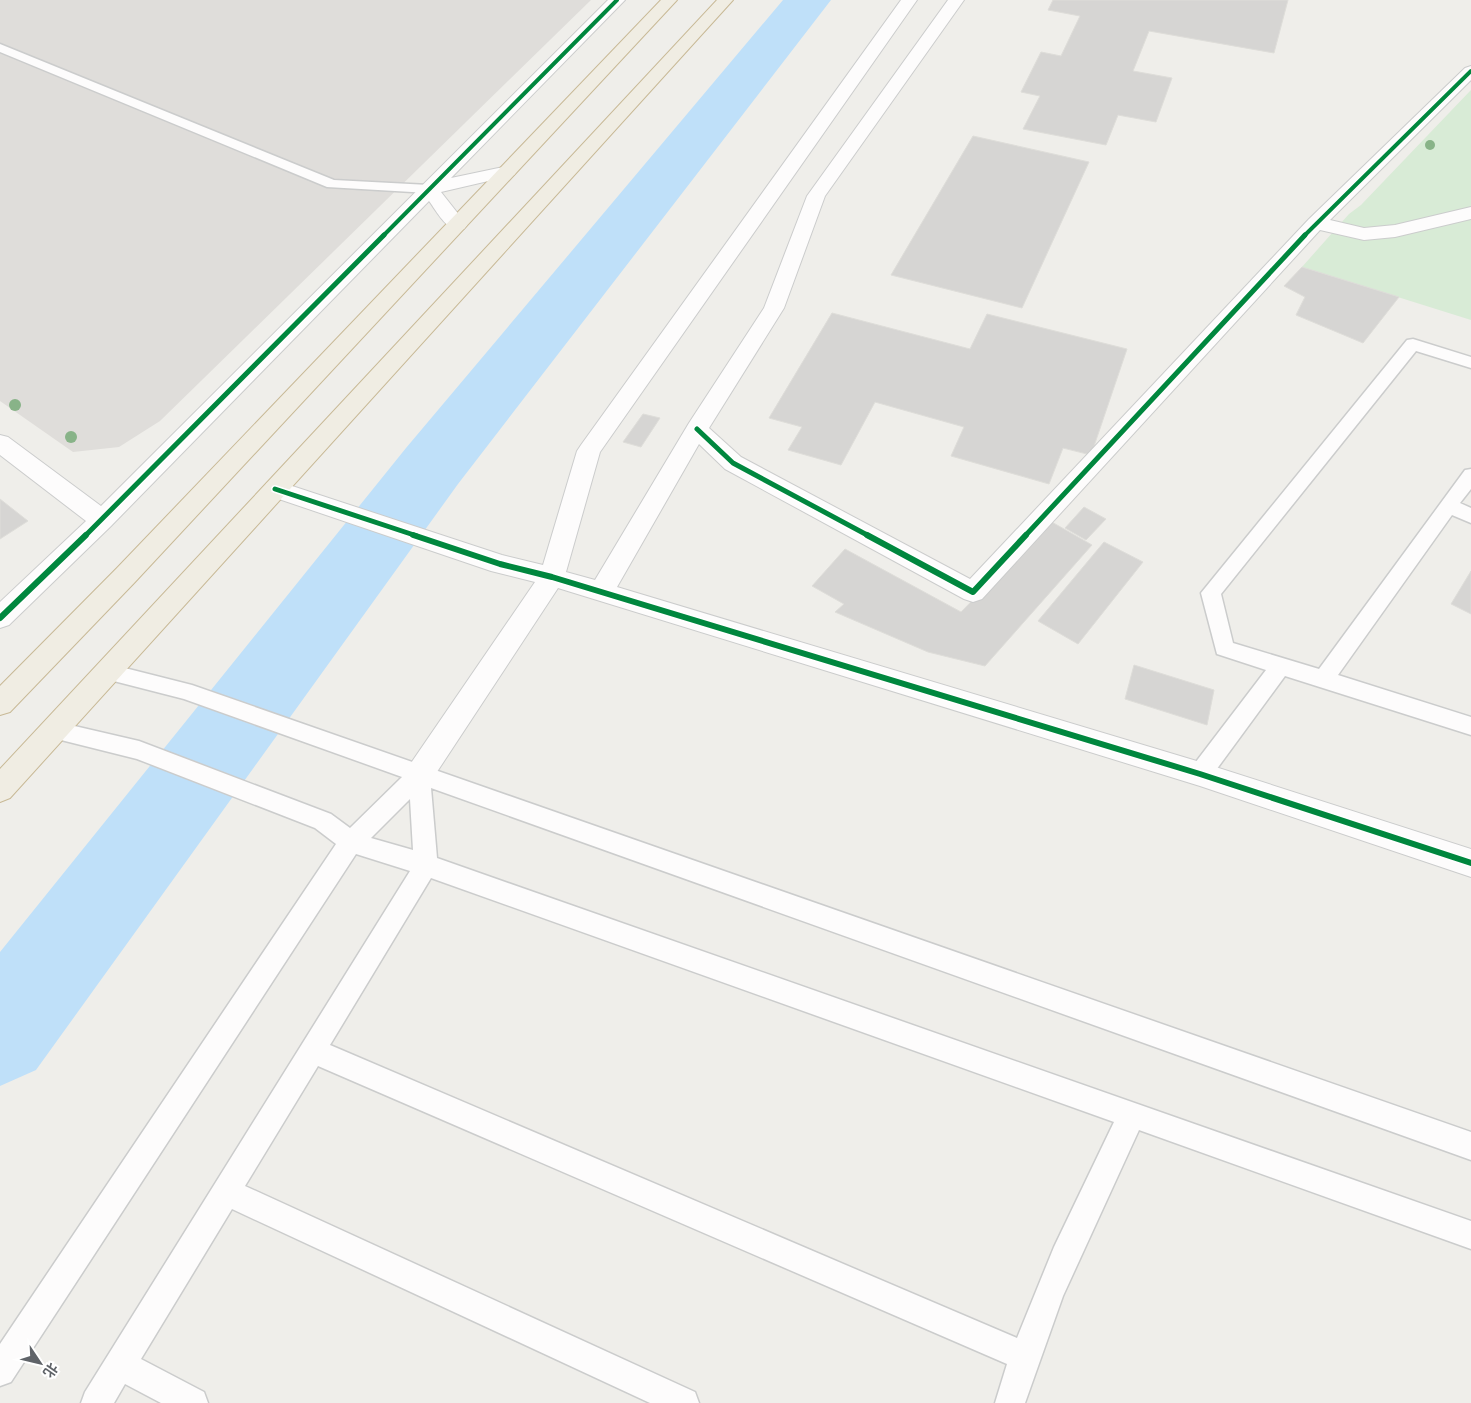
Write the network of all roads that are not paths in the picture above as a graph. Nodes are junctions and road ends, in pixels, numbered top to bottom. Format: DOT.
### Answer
graph roads {
  1 [pos="617,0"];
  2 [pos="669,0"];
  3 [pos="725,0"];
  4 [pos="909,0"];
  5 [pos="956,0"];
  6 [pos="0,48"];
  7 [pos="1471,71"];
  8 [pos="508,171"];
  9 [pos="429,188"];
  10 [pos="1471,214"];
  11 [pos="1316,223"];
  12 [pos="457,225"];
  13 [pos="1471,363"];
  14 [pos="697,430"];
  15 [pos="0,443"];
  16 [pos="1469,482"];
  17 [pos="275,489"];
  18 [pos="1449,506"];
  19 [pos="1471,516"];
  20 [pos="102,520"];
  21 [pos="552,577"];
  22 [pos="601,592"];
  23 [pos="0,618"];
  24 [pos="1281,665"];
  25 [pos="109,672"];
  26 [pos="1324,678"];
  27 [pos="0,704"];
  28 [pos="1471,726"];
  29 [pos="53,730"];
  30 [pos="1200,774"];
  31 [pos="418,775"];
  32 [pos="0,789"];
  33 [pos="351,842"];
  34 [pos="1471,863"];
  35 [pos="426,865"];
  36 [pos="313,1051"];
  37 [pos="1131,1116"];
  38 [pos="1471,1146"];
  39 [pos="227,1192"];
  40 [pos="1471,1236"];
  41 [pos="1024,1356"];
  42 [pos="120,1365"];
  43 [pos="0,1371"];
  44 [pos="96,1403"];
  45 [pos="193,1403"];
  46 [pos="684,1403"];
  47 [pos="1010,1403"];
  1 -- 9 [label="street"];
  2 -- 8 [label="highway"];
  3 -- 17 [label="highway"];
  4 -- 21 [label="street"];
  5 -- 14 [label="street"];
  6 -- 9 [label="lane"];
  7 -- 11 [label="street"];
  8 -- 9 [label="street"];
  8 -- 12 [label="highway"];
  9 -- 12 [label="street"];
  9 -- 20 [label="street"];
  10 -- 11 [label="street"];
  11 -- 14 [label="street"];
  12 -- 27 [label="highway"];
  13 -- 24 [label="lane"];
  14 -- 22 [label="street"];
  15 -- 20 [label="street"];
  16 -- 18 [label="lane"];
  17 -- 21 [label="street"];
  17 -- 25 [label="highway"];
  18 -- 19 [label="lane"];
  18 -- 26 [label="lane"];
  20 -- 23 [label="street"];
  21 -- 22 [label="street"];
  21 -- 31 [label="street"];
  22 -- 30 [label="street"];
  24 -- 26 [label="lane"];
  24 -- 30 [label="lane"];
  25 -- 29 [label="highway"];
  25 -- 31 [label="lane"];
  26 -- 28 [label="lane"];
  29 -- 32 [label="highway"];
  29 -- 33 [label="lane"];
  30 -- 34 [label="street"];
  31 -- 33 [label="lane"];
  31 -- 35 [label="lane"];
  31 -- 38 [label="lane"];
  33 -- 35 [label="lane"];
  33 -- 43 [label="lane"];
  35 -- 36 [label="lane"];
  35 -- 37 [label="lane"];
  36 -- 39 [label="lane"];
  36 -- 41 [label="lane"];
  37 -- 40 [label="lane"];
  37 -- 41 [label="lane"];
  39 -- 42 [label="lane"];
  39 -- 46 [label="lane"];
  41 -- 47 [label="lane"];
  42 -- 44 [label="lane"];
  42 -- 45 [label="lane"];
}
